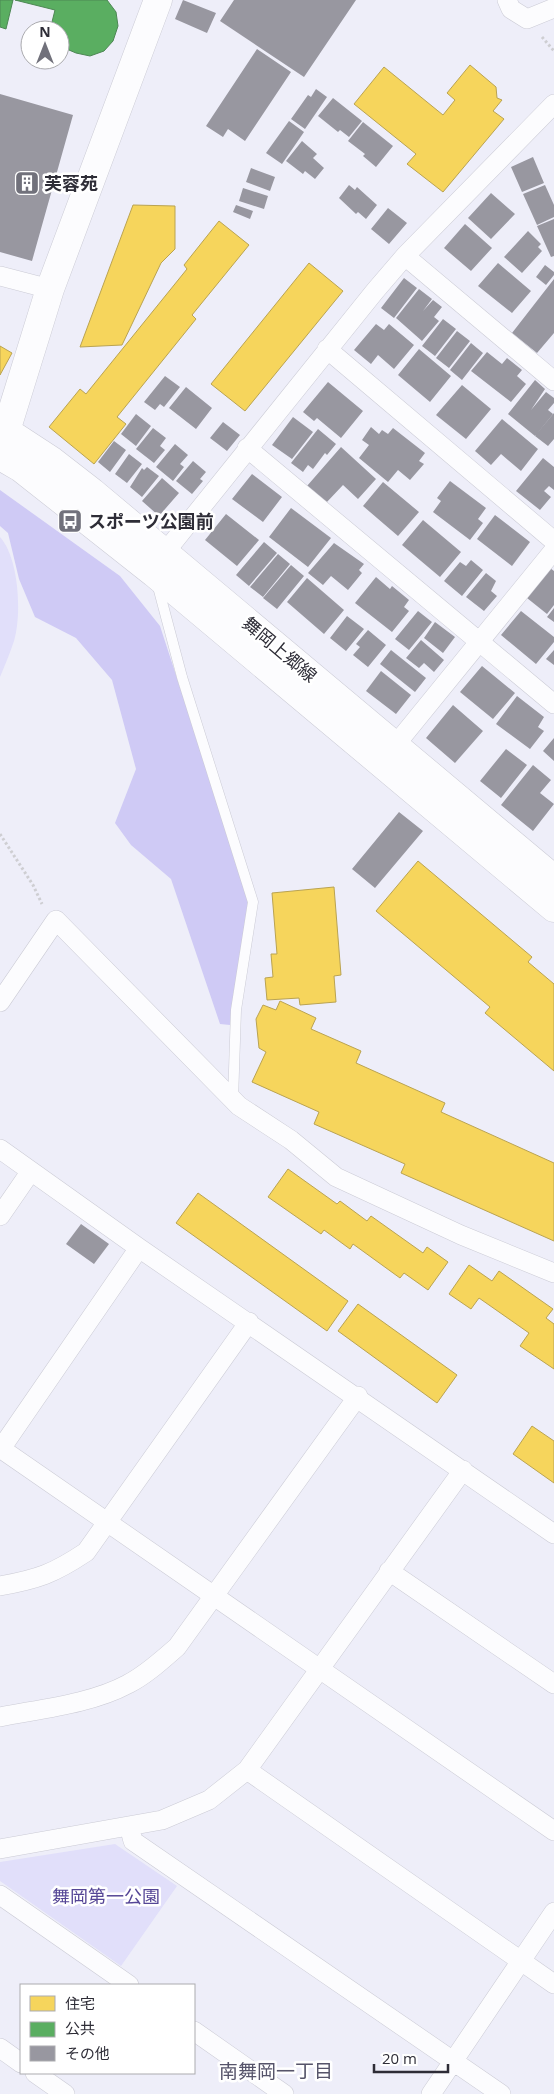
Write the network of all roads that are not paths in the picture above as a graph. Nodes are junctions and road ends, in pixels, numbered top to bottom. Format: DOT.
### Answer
graph roads {
  1 [pos="158,0"];
  2 [pos="507,0"];
  3 [pos="554,8"];
  4 [pos="554,104"];
  5 [pos="405,256"];
  6 [pos="0,276"];
  7 [pos="50,289"];
  8 [pos="327,349"];
  9 [pos="554,381"];
  10 [pos="1,439"];
  11 [pos="247,448"];
  12 [pos="554,541"];
  13 [pos="554,550"];
  14 [pos="156,565"];
  15 [pos="480,641"];
  16 [pos="554,704"];
  17 [pos="387,754"];
  18 [pos="554,880"];
  19 [pos="554,908"];
  20 [pos="0,1002"];
  21 [pos="234,1100"];
  22 [pos="0,1149"];
  23 [pos="31,1171"];
  24 [pos="0,1216"];
  25 [pos="139,1248"];
  26 [pos="554,1273"];
  27 [pos="248,1322"];
  28 [pos="358,1396"];
  29 [pos="0,1449"];
  30 [pos="463,1470"];
  31 [pos="108,1523"];
  32 [pos="554,1534"];
  33 [pos="389,1571"];
  34 [pos="0,1586"];
  35 [pos="214,1595"];
  36 [pos="318,1669"];
  37 [pos="554,1684"];
  38 [pos="0,1717"];
  39 [pos="247,1770"];
  40 [pos="129,1826"];
  41 [pos="554,1831"];
  42 [pos="0,1849"];
  43 [pos="0,1895"];
  44 [pos="554,1912"];
  45 [pos="520,1960"];
  46 [pos="128,1984"];
  47 [pos="554,1984"];
  48 [pos="195,2032"];
  49 [pos="0,2048"];
  50 [pos="454,2061"];
  51 [pos="20,2062"];
  52 [pos="36,2074"];
  53 [pos="65,2094"];
  54 [pos="284,2094"];
  55 [pos="431,2094"];
  56 [pos="500,2094"];
  1 -- 7 [label="street"];
  2 -- 3 [label="street"];
  4 -- 5 [label="street"];
  5 -- 8 [label="street"];
  5 -- 9 [label="street"];
  6 -- 7 [label="street"];
  7 -- 10 [label="street"];
  8 -- 11 [label="street"];
  8 -- 12 [label="street"];
  10 -- 14 [label="street, 舞岡上郷線"];
  11 -- 14 [label="street"];
  11 -- 15 [label="street"];
  13 -- 15 [label="street"];
  14 -- 17 [label="street, 舞岡上郷線"];
  14 -- 21 [label="lane"];
  15 -- 16 [label="street"];
  15 -- 17 [label="street"];
  17 -- 18 [label="street, 舞岡上郷線"];
  17 -- 19 [label="street, 舞岡上郷線"];
  20 -- 21 [label="street"];
  21 -- 26 [label="street"];
  22 -- 23 [label="street"];
  23 -- 24 [label="street"];
  23 -- 25 [label="street"];
  25 -- 27 [label="street"];
  25 -- 29 [label="street"];
  27 -- 28 [label="street"];
  27 -- 31 [label="street"];
  28 -- 30 [label="street"];
  28 -- 35 [label="street"];
  29 -- 31 [label="street"];
  30 -- 32 [label="street"];
  30 -- 33 [label="street"];
  31 -- 34 [label="street"];
  31 -- 35 [label="street"];
  33 -- 36 [label="street"];
  33 -- 37 [label="street"];
  35 -- 36 [label="street"];
  35 -- 38 [label="street"];
  36 -- 39 [label="street"];
  36 -- 41 [label="street"];
  39 -- 40 [label="street"];
  39 -- 45 [label="street"];
  40 -- 42 [label="street"];
  40 -- 50 [label="street"];
  43 -- 46 [label="street"];
  44 -- 45 [label="street"];
  45 -- 47 [label="street"];
  45 -- 50 [label="street"];
  48 -- 54 [label="street"];
  49 -- 51 [label="street"];
  50 -- 55 [label="street"];
  50 -- 56 [label="street"];
  52 -- 53 [label="street"];
}
